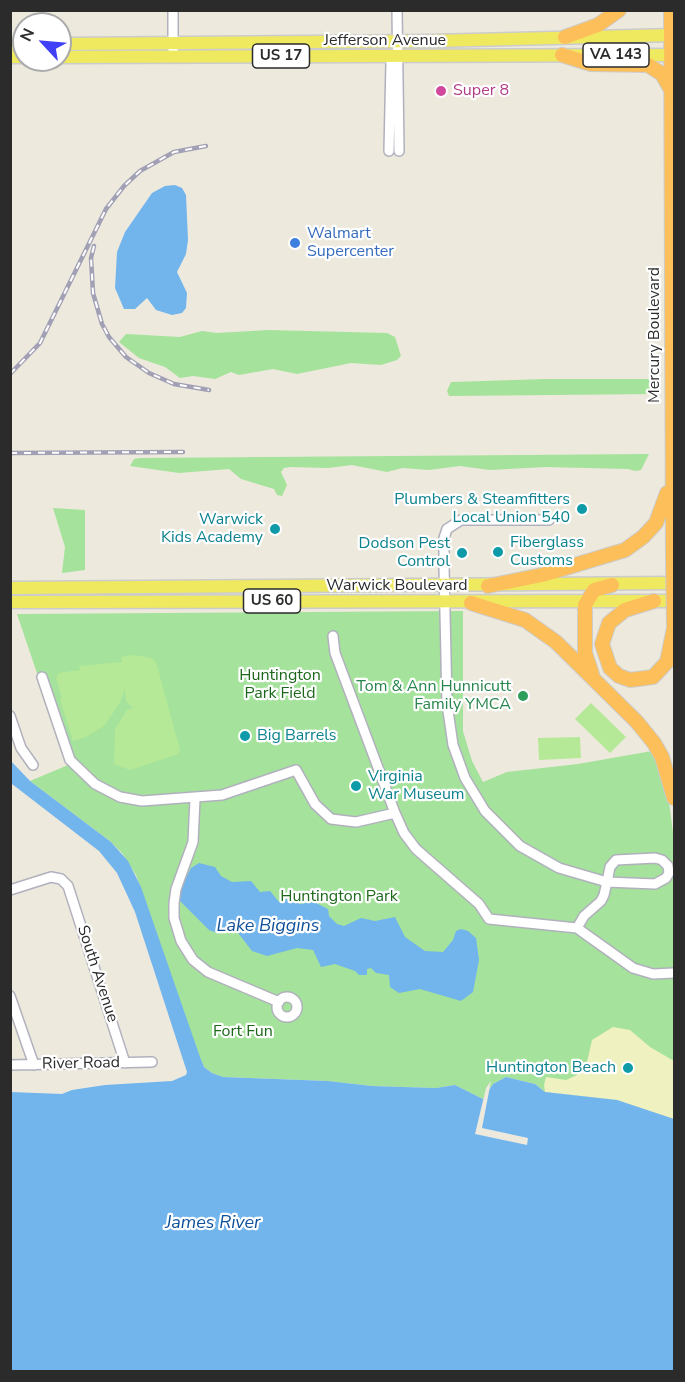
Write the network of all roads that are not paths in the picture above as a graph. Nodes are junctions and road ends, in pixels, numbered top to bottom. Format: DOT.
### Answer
graph roads {
  1 [pos="173,10"];
  2 [pos="397,10"];
  3 [pos="619,10"];
  4 [pos="672,10"];
  5 [pos="673,35"];
  6 [pos="565,36"];
  7 [pos="396,41"];
  8 [pos="173,43"];
  9 [pos="72,44"];
  10 [pos="562,54"];
  11 [pos="396,55"];
  12 [pos="673,55"];
  13 [pos="173,56"];
  14 [pos="72,57"];
  15 [pos="670,88"];
  16 [pos="394,151"];
  17 [pos="670,476"];
  18 [pos="549,520"];
  19 [pos="675,583"];
  20 [pos="612,585"];
  21 [pos="345,586"];
  22 [pos="444,586"];
  23 [pos="488,586"];
  24 [pos="98,587"];
  25 [pos="171,587"];
  26 [pos="10,588"];
  27 [pos="99,601"];
  28 [pos="171,601"];
  29 [pos="345,601"];
  30 [pos="675,601"];
  31 [pos="10,602"];
  32 [pos="445,602"];
  33 [pos="586,602"];
  34 [pos="654,602"];
  35 [pos="471,603"];
  36 [pos="674,628"];
  37 [pos="333,636"];
  38 [pos="675,660"];
  39 [pos="42,676"];
  40 [pos="596,681"];
  41 [pos="10,716"];
  42 [pos="33,765"];
  43 [pos="675,798"];
  44 [pos="195,799"];
  45 [pos="395,813"];
  46 [pos="607,882"];
  47 [pos="10,890"];
  48 [pos="577,928"];
  49 [pos="675,973"];
  50 [pos="10,996"];
  51 [pos="279,1002"];
  52 [pos="152,1062"];
  53 [pos="125,1063"];
  54 [pos="10,1065"];
  55 [pos="33,1065"];
  1 -- 8 [label="street"];
  2 -- 7 [label="street"];
  3 -- 6 [label="highway"];
  4 -- 5 [label="highway, Mercury Boulevard"];
  5 -- 6 [label="main road, Jefferson Avenue / US 17"];
  5 -- 12 [label="highway, Mercury Boulevard"];
  6 -- 7 [label="main road, Jefferson Avenue / US 17"];
  7 -- 8 [label="main road, Jefferson Avenue / US 17"];
  7 -- 11 [label="street"];
  8 -- 9 [label="main road, Jefferson Avenue / US 17"];
  8 -- 13 [label="street"];
  10 -- 11 [label="main road, Jefferson Avenue / US 17"];
  10 -- 12 [label="main road, Jefferson Avenue / VA 143"];
  10 -- 15 [label="highway, US 17"];
  11 -- 13 [label="main road, Jefferson Avenue / US 17"];
  11 -- 16 [label="street"];
  12 -- 15 [label="highway, Mercury Boulevard"];
  13 -- 14 [label="main road, Jefferson Avenue / US 17"];
  15 -- 17 [label="highway, Mercury Boulevard"];
  17 -- 23 [label="highway"];
  17 -- 36 [label="highway, bridge"];
  18 -- 22 [label="street"];
  19 -- 20 [label="main road, Warwick Boulevard / US 60"];
  20 -- 23 [label="main road, Warwick Boulevard / US 60"];
  20 -- 33 [label="highway"];
  21 -- 22 [label="main road, Warwick Boulevard / US 60"];
  21 -- 25 [label="main road, Warwick Boulevard / US 60"];
  21 -- 29 [label="main road"];
  22 -- 23 [label="main road, Warwick Boulevard / US 60"];
  22 -- 32 [label="street"];
  24 -- 25 [label="main road, Warwick Boulevard / US 60"];
  24 -- 26 [label="main road, Warwick Boulevard / US 60"];
  24 -- 27 [label="main road"];
  25 -- 28 [label="main road"];
  27 -- 28 [label="main road, Warwick Boulevard / US 60"];
  27 -- 31 [label="main road, Warwick Boulevard / US 60"];
  28 -- 29 [label="main road, Warwick Boulevard / US 60"];
  29 -- 32 [label="main road, Warwick Boulevard / US 60"];
  30 -- 34 [label="main road, Warwick Boulevard / US 60"];
  32 -- 35 [label="main road, Warwick Boulevard / US 60"];
  32 -- 46 [label="street"];
  33 -- 34 [label="main road, Warwick Boulevard / US 60"];
  33 -- 35 [label="main road, Warwick Boulevard / US 60"];
  33 -- 40 [label="highway"];
  34 -- 36 [label="highway"];
  35 -- 40 [label="highway"];
  36 -- 38 [label="highway"];
  37 -- 45 [label="street"];
  39 -- 44 [label="street"];
  40 -- 43 [label="highway"];
  41 -- 42 [label="street"];
  44 -- 45 [label="street"];
  44 -- 51 [label="street"];
  45 -- 48 [label="street"];
  46 -- 46 [label="street"];
  46 -- 48 [label="street"];
  47 -- 53 [label="street, South Avenue"];
  48 -- 49 [label="street"];
  50 -- 55 [label="street"];
  52 -- 53 [label="street, River Road"];
  53 -- 55 [label="street, River Road"];
  54 -- 55 [label="street, River Road"];
}
